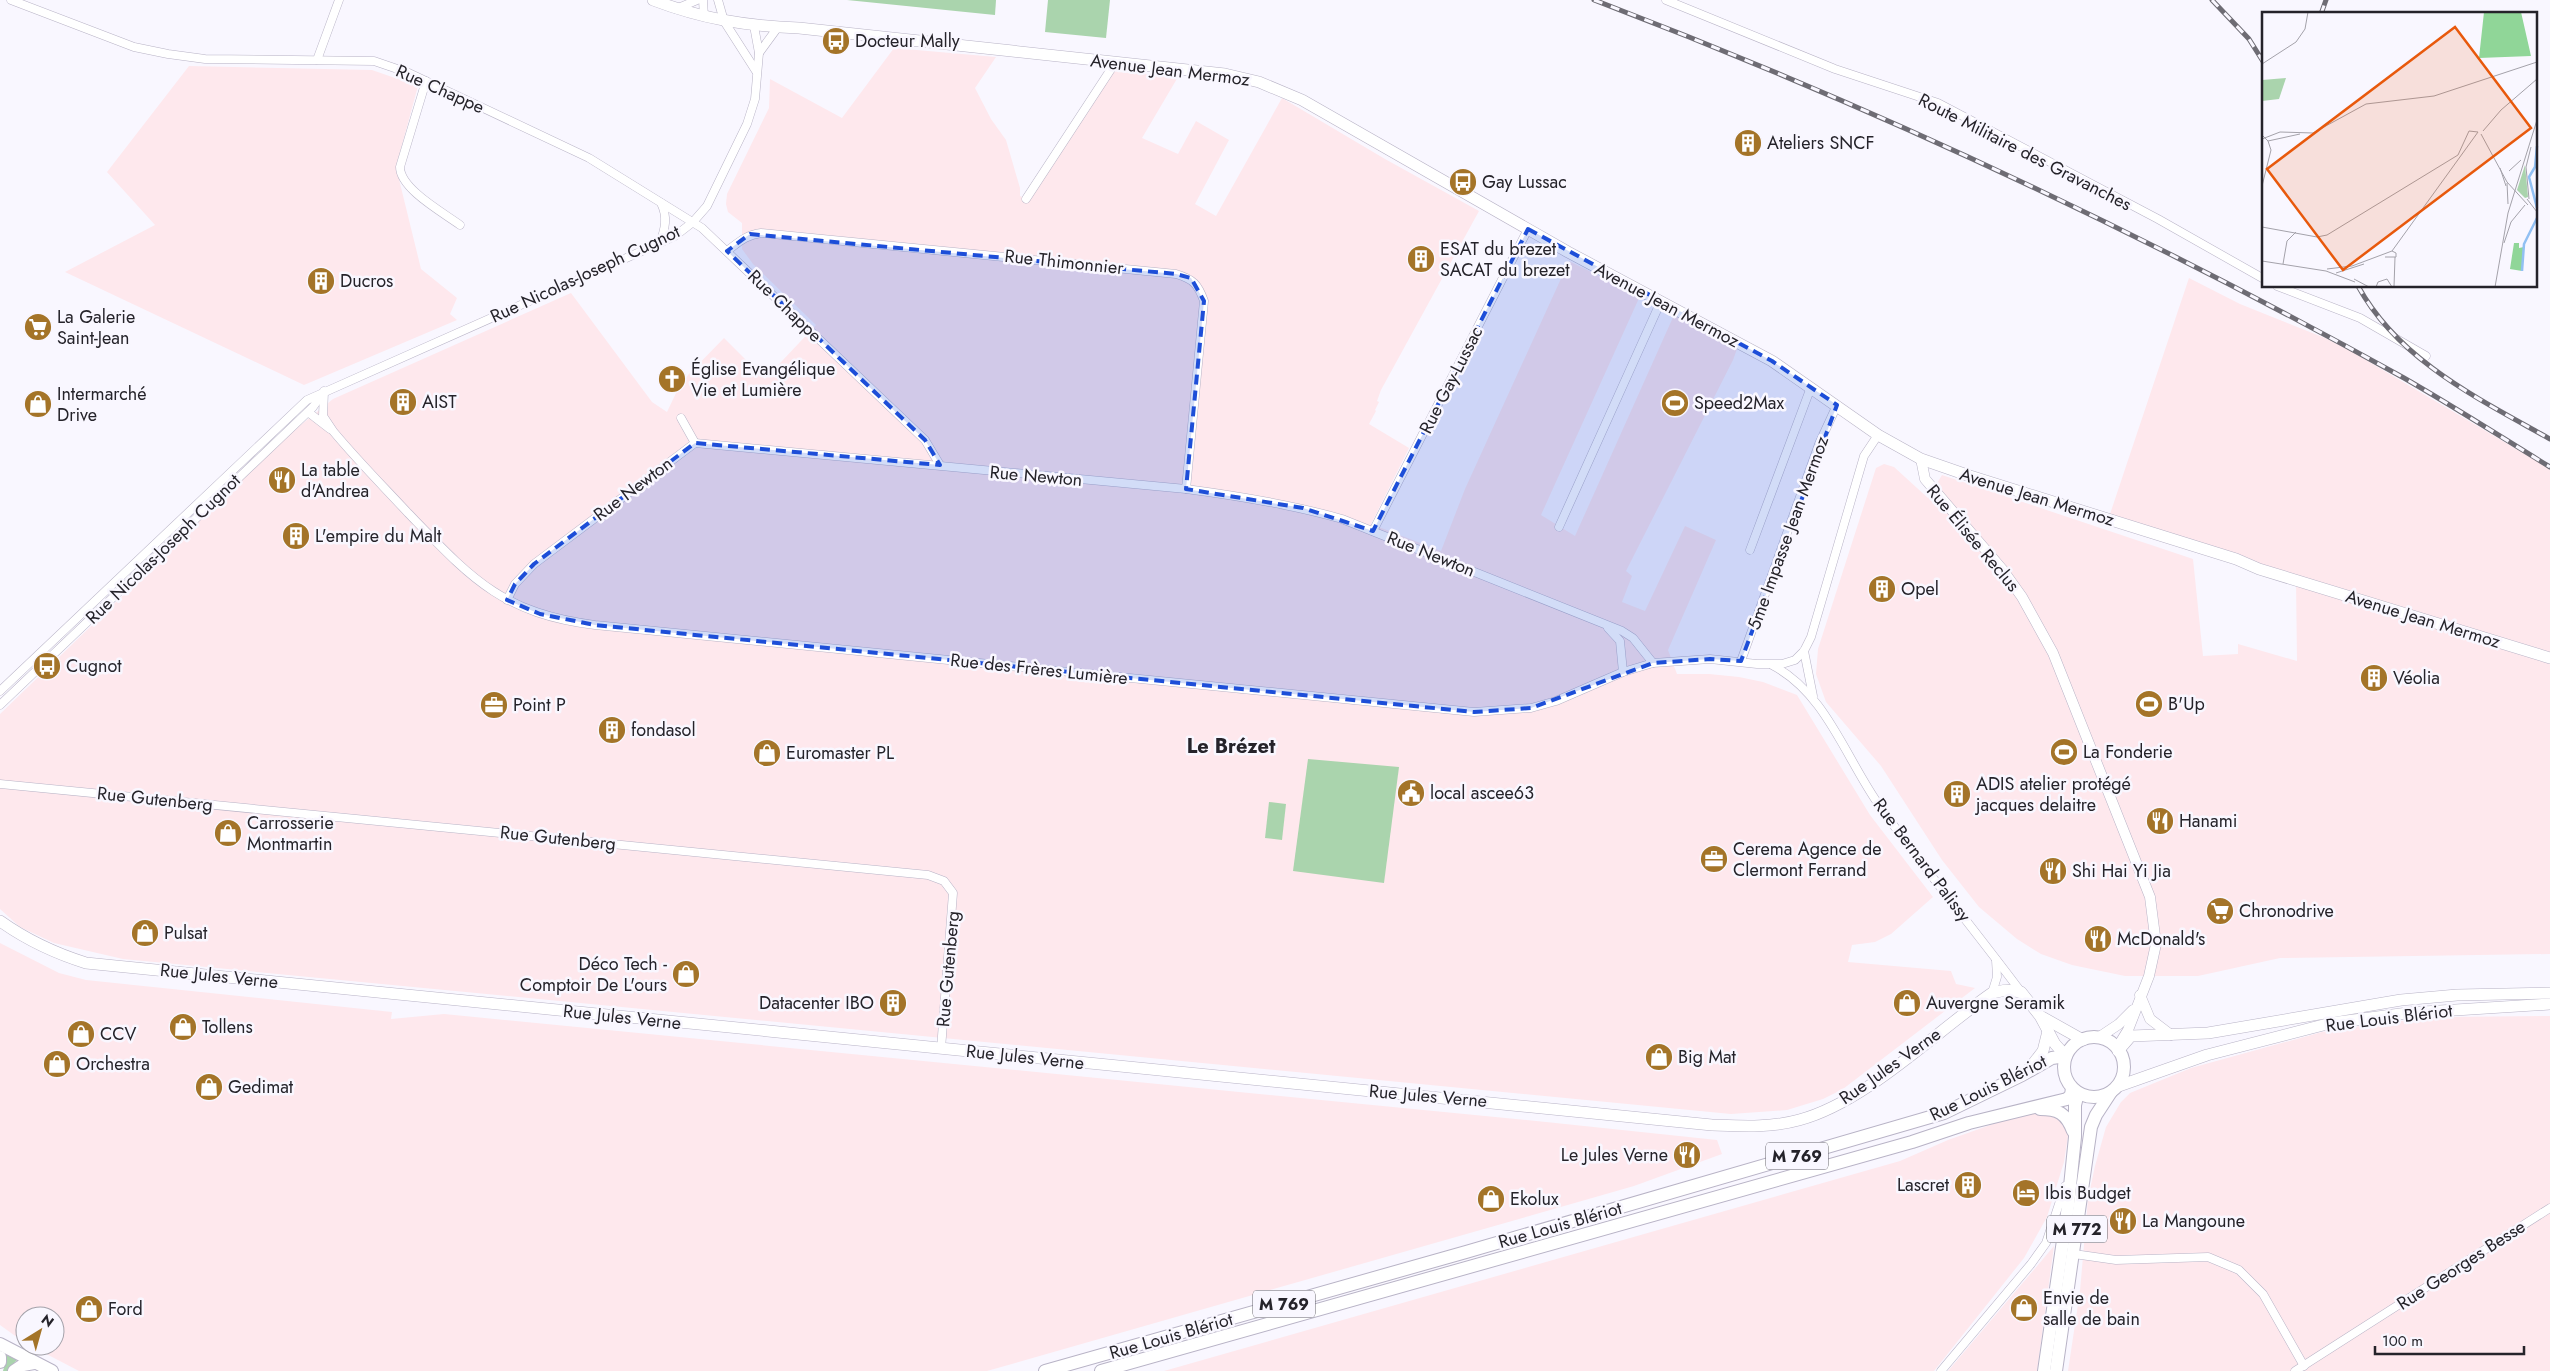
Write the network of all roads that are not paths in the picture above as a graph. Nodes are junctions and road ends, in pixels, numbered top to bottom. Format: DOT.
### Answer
graph roads {
  1 [pos="11,0"];
  2 [pos="340,0"];
  3 [pos="653,0"];
  4 [pos="697,0"];
  5 [pos="704,0"];
  6 [pos="718,0"];
  7 [pos="1666,0"];
  8 [pos="676,9"];
  9 [pos="704,17"];
  10 [pos="724,21"];
  11 [pos="754,26"];
  12 [pos="778,28"];
  13 [pos="759,53"];
  14 [pos="317,60"];
  15 [pos="1115,62"];
  16 [pos="756,71"];
  17 [pos="426,81"];
  18 [pos="1026,199"];
  19 [pos="660,202"];
  20 [pos="693,222"];
  21 [pos="460,225"];
  22 [pos="1528,229"];
  23 [pos="660,243"];
  24 [pos="727,251"];
  25 [pos="2262,278"];
  26 [pos="2282,288"];
  27 [pos="1661,301"];
  28 [pos="2426,356"];
  29 [pos="1811,387"];
  30 [pos="324,391"];
  31 [pos="1837,405"];
  32 [pos="308,412"];
  33 [pos="681,418"];
  34 [pos="333,432"];
  35 [pos="1878,435"];
  36 [pos="695,443"];
  37 [pos="1921,458"];
  38 [pos="940,465"];
  39 [pos="1186,489"];
  40 [pos="1559,527"];
  41 [pos="1373,531"];
  42 [pos="1750,550"];
  43 [pos="507,600"];
  44 [pos="1602,623"];
  45 [pos="1804,651"];
  46 [pos="2550,658"];
  47 [pos="1741,661"];
  48 [pos="1653,663"];
  49 [pos="1770,664"];
  50 [pos="1623,672"];
  51 [pos="0,691"];
  52 [pos="1813,696"];
  53 [pos="0,705"];
  54 [pos="0,784"];
  55 [pos="0,921"];
  56 [pos="1996,958"];
  57 [pos="2021,992"];
  58 [pos="1992,993"];
  59 [pos="2550,993"];
  60 [pos="2140,995"];
  61 [pos="2550,1004"];
  62 [pos="2136,1008"];
  63 [pos="2040,1016"];
  64 [pos="2048,1031"];
  65 [pos="2171,1035"];
  66 [pos="2098,1038"];
  67 [pos="2083,1040"];
  68 [pos="941,1049"];
  69 [pos="2117,1050"];
  70 [pos="2066,1056"];
  71 [pos="2022,1075"];
  72 [pos="2114,1089"];
  73 [pos="2075,1090"];
  74 [pos="1968,1123"];
  75 [pos="2075,1137"];
  76 [pos="2073,1153"];
  77 [pos="2550,1208"];
  78 [pos="2074,1254"];
  79 [pos="0,1344"];
  80 [pos="0,1358"];
  81 [pos="0,1362"];
  82 [pos="34,1363"];
  83 [pos="2304,1366"];
  84 [pos="14,1371"];
  85 [pos="52,1371"];
  86 [pos="1045,1371"];
  87 [pos="1101,1371"];
  88 [pos="1942,1371"];
  89 [pos="2044,1371"];
  90 [pos="2056,1371"];
  91 [pos="2296,1371"];
  1 -- 14 [label="street, Rue Chappe"];
  2 -- 14 [label="street"];
  3 -- 8 [label="main road, Avenue Jean Mermoz"];
  4 -- 8 [label="street"];
  5 -- 9 [label="street"];
  6 -- 10 [label="street"];
  7 -- 25 [label="street, Route Militaire des Gravanches"];
  8 -- 9 [label="main road, Avenue Jean Mermoz"];
  9 -- 10 [label="main road, Avenue Jean Mermoz"];
  10 -- 11 [label="main road, Avenue Jean Mermoz"];
  10 -- 16 [label="street"];
  11 -- 12 [label="main road, Avenue Jean Mermoz"];
  11 -- 13 [label="street, Rue Nicolas-Joseph Cugnot"];
  12 -- 13 [label="street, Rue Nicolas-Joseph Cugnot"];
  12 -- 15 [label="main road, Avenue Jean Mermoz"];
  13 -- 16 [label="street, Rue Nicolas-Joseph Cugnot"];
  14 -- 17 [label="street, Rue Chappe"];
  15 -- 18 [label="street"];
  15 -- 22 [label="main road, Avenue Jean Mermoz"];
  16 -- 20 [label="street, Rue Nicolas-Joseph Cugnot"];
  17 -- 19 [label="street, Rue Chappe"];
  17 -- 21 [label="street"];
  19 -- 20 [label="street, Rue Chappe"];
  19 -- 23 [label="street"];
  20 -- 23 [label="street, Rue Nicolas-Joseph Cugnot"];
  20 -- 24 [label="street, Rue Chappe"];
  22 -- 27 [label="main road, Avenue Jean Mermoz"];
  22 -- 41 [label="street, Rue Gay-Lussac"];
  23 -- 30 [label="street, Rue Nicolas-Joseph Cugnot"];
  24 -- 38 [label="street, Rue Chappe"];
  24 -- 39 [label="street, Rue Thimonnier"];
  26 -- 28 [label="street"];
  27 -- 29 [label="main road, Avenue Jean Mermoz"];
  27 -- 40 [label="street"];
  29 -- 31 [label="main road, Avenue Jean Mermoz"];
  29 -- 42 [label="street"];
  30 -- 32 [label="street, Rue Nicolas-Joseph Cugnot"];
  30 -- 34 [label="street, Rue des Frères Lumière"];
  30 -- 51 [label="street, Rue Nicolas-Joseph Cugnot"];
  31 -- 35 [label="main road, Avenue Jean Mermoz"];
  31 -- 47 [label="street, 5me Impasse Jean Mermoz"];
  32 -- 34 [label="street, Rue des Frères Lumière"];
  32 -- 53 [label="street, Rue Nicolas-Joseph Cugnot"];
  33 -- 36 [label="street"];
  34 -- 43 [label="street, Rue des Frères Lumière"];
  35 -- 37 [label="main road, Avenue Jean Mermoz"];
  35 -- 45 [label="street"];
  36 -- 38 [label="street, Rue Newton"];
  36 -- 43 [label="street, Rue Newton"];
  37 -- 46 [label="main road, Avenue Jean Mermoz"];
  37 -- 60 [label="street, Rue Élisée Reclus"];
  38 -- 39 [label="street, Rue Newton"];
  39 -- 41 [label="street, Rue Newton"];
  41 -- 44 [label="street, Rue Newton"];
  43 -- 50 [label="street, Rue des Frères Lumière"];
  44 -- 48 [label="street, Rue Newton"];
  44 -- 50 [label="street, Rue Newton"];
  45 -- 49 [label="street, Rue des Frères Lumière"];
  45 -- 52 [label="street, Rue Bernard Palissy"];
  47 -- 48 [label="street, Rue des Frères Lumière"];
  47 -- 49 [label="street, Rue des Frères Lumière"];
  48 -- 50 [label="street, Rue des Frères Lumière"];
  49 -- 52 [label="street, Rue Bernard Palissy"];
  52 -- 56 [label="street, Rue Bernard Palissy"];
  54 -- 68 [label="street, Rue Gutenberg"];
  55 -- 68 [label="main road, Rue Jules Verne"];
  56 -- 57 [label="street, Rue Bernard Palissy"];
  56 -- 58 [label="street"];
  57 -- 58 [label="main road"];
  57 -- 63 [label="main road, Rue Bernard Palissy"];
  58 -- 68 [label="main road, Rue Jules Verne"];
  59 -- 65 [label="main road, Rue Louis Blériot"];
  60 -- 62 [label="street, Rue Élisée Reclus"];
  60 -- 65 [label="street"];
  61 -- 72 [label="main road, Rue Louis Blériot"];
  62 -- 66 [label="street"];
  62 -- 69 [label="street, Rue Élisée Reclus"];
  63 -- 64 [label="main road, Rue Bernard Palissy"];
  63 -- 67 [label="main road, Rue Bernard Palissy"];
  64 -- 70 [label="main road, Rue Bernard Palissy"];
  64 -- 71 [label="main road"];
  65 -- 69 [label="main road, Rue Louis Blériot"];
  66 -- 67 [label="main road"];
  66 -- 69 [label="main road"];
  67 -- 70 [label="main road"];
  69 -- 72 [label="main road"];
  70 -- 71 [label="main road, Rue Louis Blériot / M 769"];
  70 -- 73 [label="main road"];
  71 -- 86 [label="main road, Rue Louis Blériot / M 769"];
  72 -- 73 [label="main road"];
  72 -- 78 [label="main road, M 772"];
  73 -- 74 [label="main road, Rue Louis Blériot / M 769"];
  73 -- 75 [label="main road, M 772"];
  74 -- 75 [label="main road"];
  74 -- 87 [label="main road, Rue Louis Blériot / M 769"];
  75 -- 76 [label="main road, M 772"];
  76 -- 88 [label="street"];
  76 -- 89 [label="main road, M 772"];
  77 -- 83 [label="street, Rue Georges Besse"];
  78 -- 83 [label="street"];
  78 -- 90 [label="main road, M 772"];
  79 -- 82 [label="main road"];
  80 -- 81 [label="main road"];
  82 -- 84 [label="main road"];
  82 -- 85 [label="main road"];
  83 -- 91 [label="street, Rue Georges Besse"];
}
